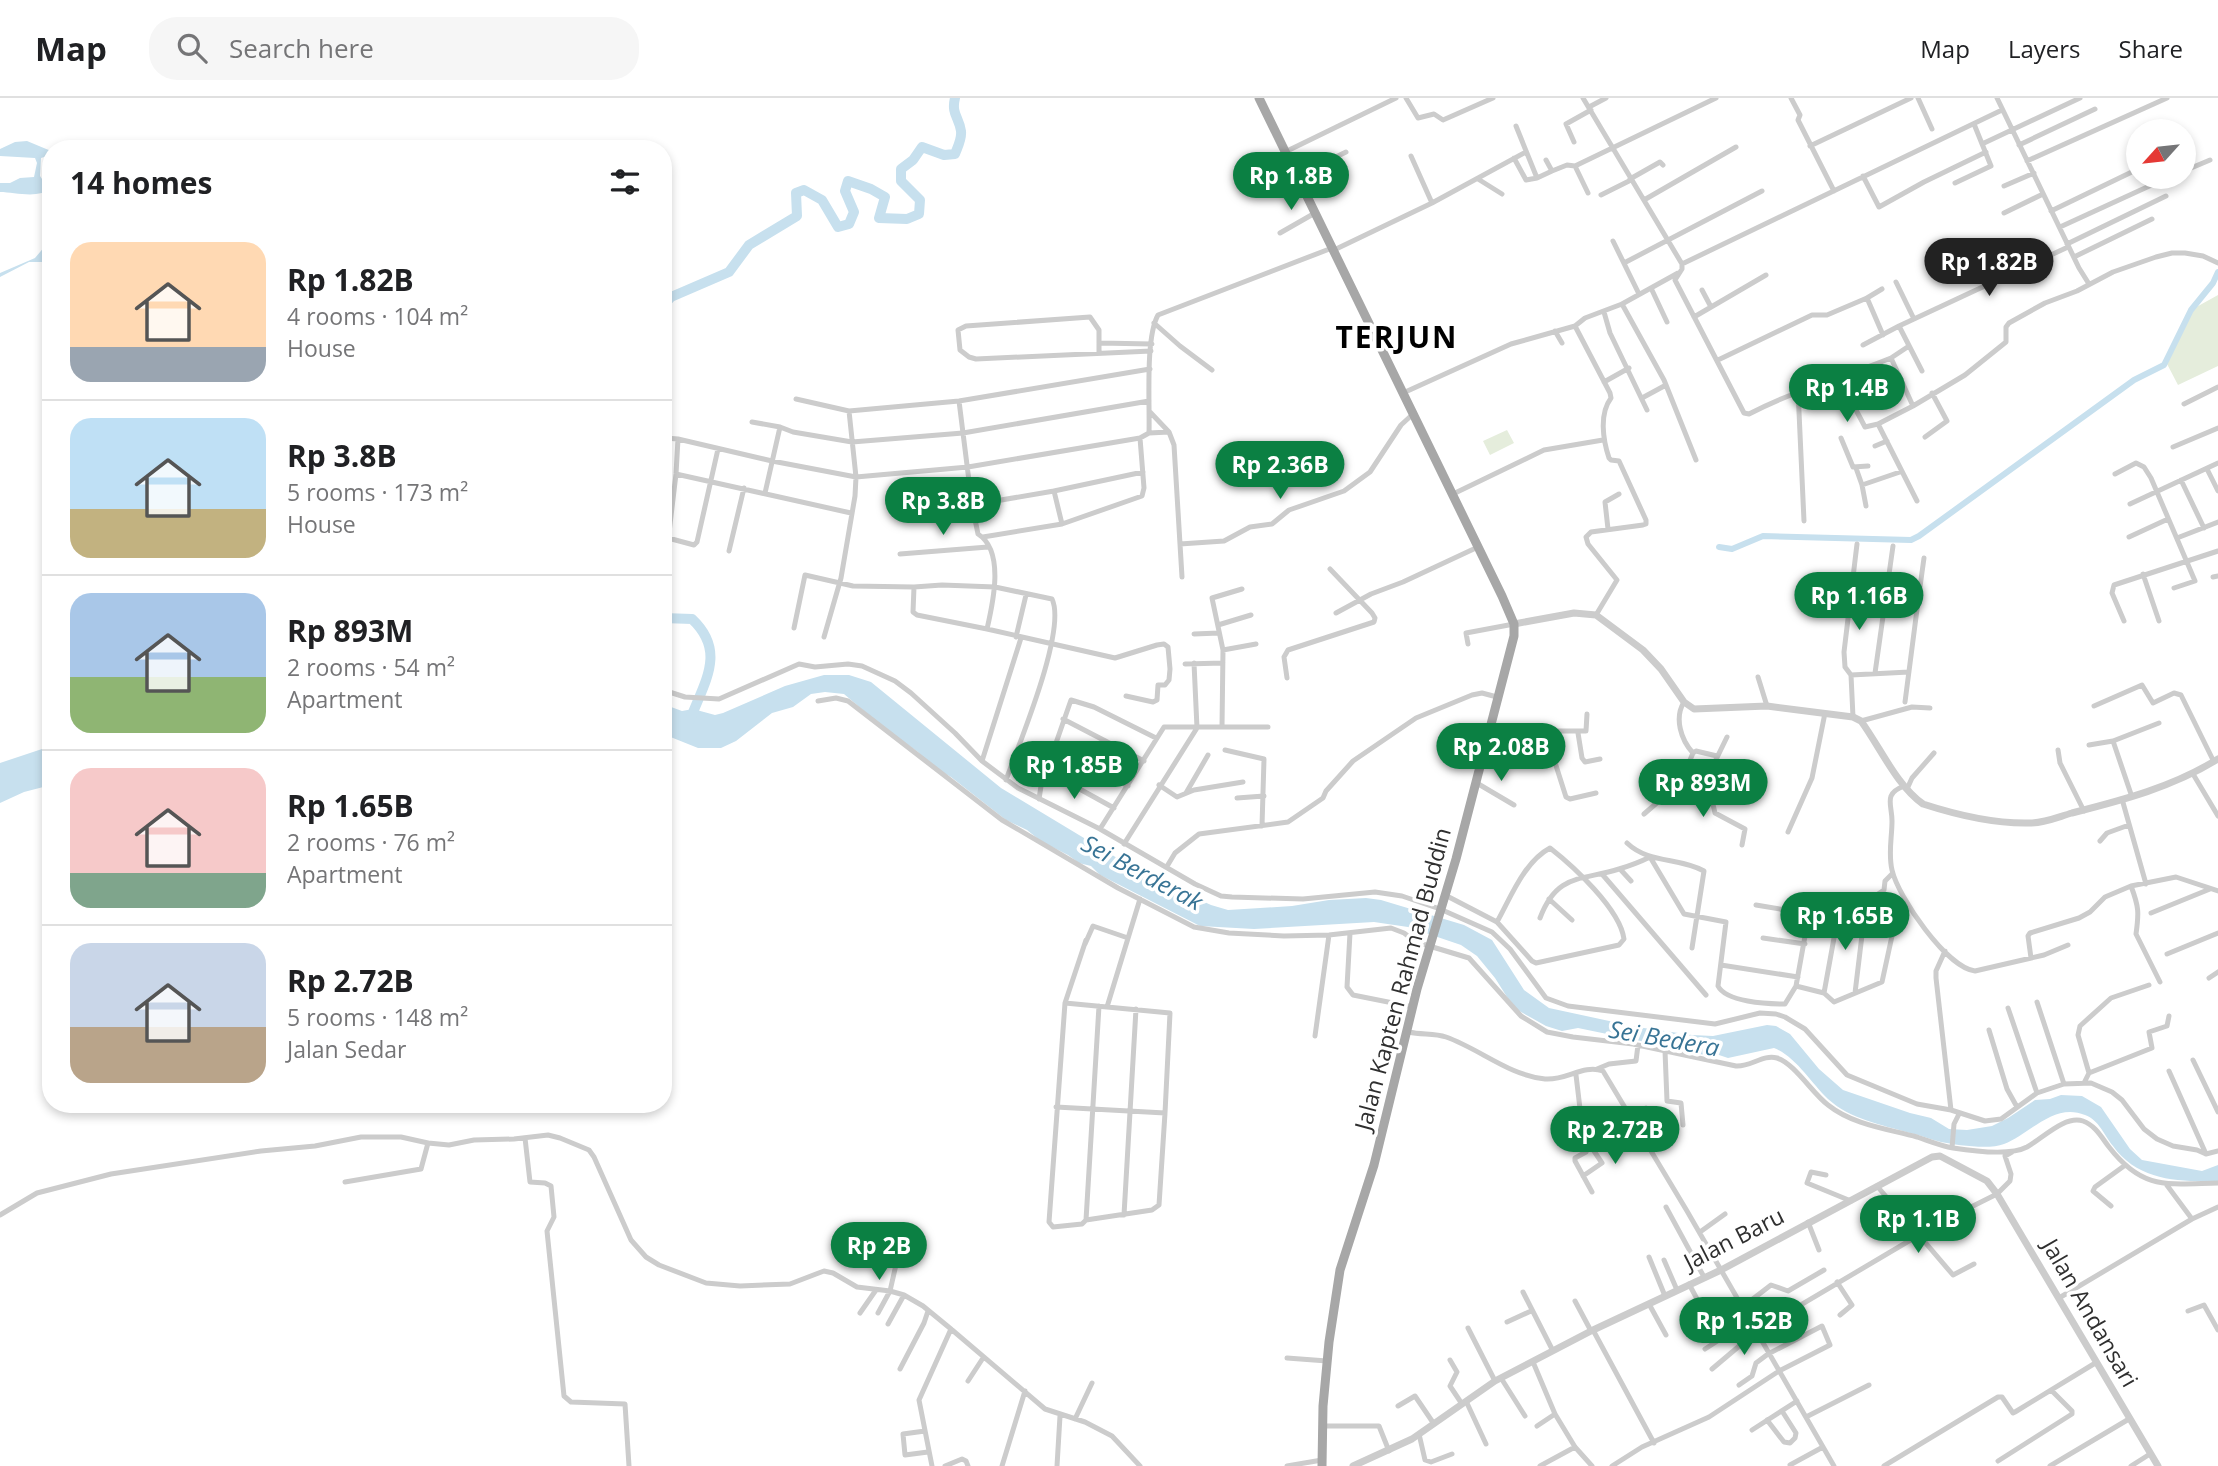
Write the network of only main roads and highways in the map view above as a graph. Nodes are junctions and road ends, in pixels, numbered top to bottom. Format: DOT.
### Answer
graph roads {
  1 [pos="1259,98"];
  2 [pos="1322,1463"];
  1 -- 2 [label="main road, Jalan Kapten Rahmad Buddin"];
}
